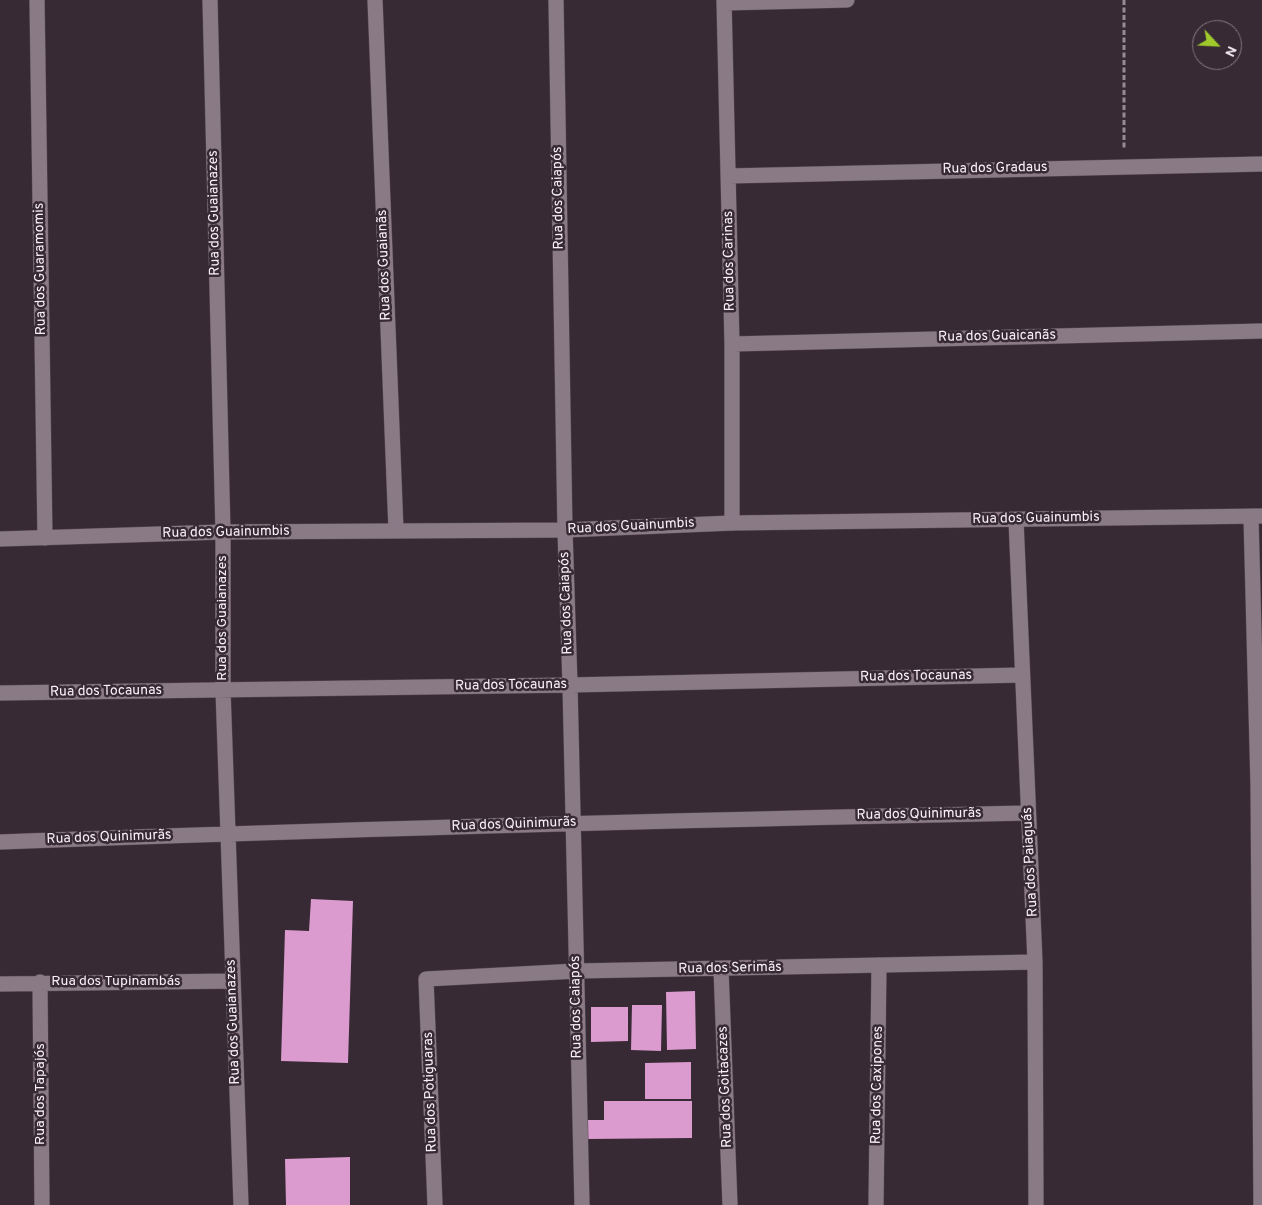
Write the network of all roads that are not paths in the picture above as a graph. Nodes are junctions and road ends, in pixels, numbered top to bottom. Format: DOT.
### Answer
graph roads {
  1 [pos="37,0"];
  2 [pos="210,0"];
  3 [pos="374,0"];
  4 [pos="556,0"];
  5 [pos="847,0"];
  6 [pos="724,1"];
  7 [pos="1262,164"];
  8 [pos="728,176"];
  9 [pos="1262,331"];
  10 [pos="732,344"];
  11 [pos="1257,517"];
  12 [pos="1016,520"];
  13 [pos="732,523"];
  14 [pos="396,530"];
  15 [pos="564,530"];
  16 [pos="223,532"];
  17 [pos="45,538"];
  18 [pos="0,539"];
  19 [pos="1022,675"];
  20 [pos="570,685"];
  21 [pos="223,690"];
  22 [pos="0,694"];
  23 [pos="1260,785"];
  24 [pos="1028,813"];
  25 [pos="573,823"];
  26 [pos="228,833"];
  27 [pos="0,842"];
  28 [pos="1035,962"];
  29 [pos="879,965"];
  30 [pos="721,969"];
  31 [pos="577,971"];
  32 [pos="426,979"];
  33 [pos="233,981"];
  34 [pos="40,982"];
  35 [pos="0,984"];
  36 [pos="42,1205"];
  37 [pos="240,1205"];
  38 [pos="435,1205"];
  39 [pos="582,1205"];
  40 [pos="730,1205"];
  41 [pos="876,1205"];
  42 [pos="1036,1205"];
  43 [pos="1261,1205"];
  1 -- 17 [label="street, Rua dos Guaramomis"];
  2 -- 16 [label="street, Rua dos Guaianazes"];
  3 -- 14 [label="street, Rua dos Guaianãs"];
  4 -- 15 [label="street, Rua dos Caiapós"];
  5 -- 6 [label="street"];
  6 -- 8 [label="street, Rua dos Carinas"];
  7 -- 8 [label="street, Rua dos Gradaus"];
  8 -- 10 [label="street, Rua dos Carinas"];
  9 -- 10 [label="street, Rua dos Guaicanãs"];
  10 -- 13 [label="street, Rua dos Carinas"];
  11 -- 12 [label="street, Rua dos Guainumbis"];
  11 -- 23 [label="street"];
  12 -- 13 [label="street, Rua dos Guainumbis"];
  12 -- 19 [label="street, Rua dos Paiaguás"];
  13 -- 15 [label="street, Rua dos Guainumbis"];
  14 -- 15 [label="street, Rua dos Guainumbis"];
  14 -- 16 [label="street, Rua dos Guainumbis"];
  15 -- 20 [label="street, Rua dos Caiapós"];
  16 -- 17 [label="street, Rua dos Guainumbis"];
  16 -- 21 [label="street, Rua dos Guaianazes"];
  17 -- 18 [label="street, Rua dos Guainumbis"];
  19 -- 20 [label="street, Rua dos Tocaunas"];
  19 -- 24 [label="street, Rua dos Paiaguás"];
  20 -- 21 [label="street, Rua dos Tocaunas"];
  20 -- 25 [label="street, Rua dos Caiapós"];
  21 -- 22 [label="street, Rua dos Tocaunas"];
  21 -- 26 [label="street, Rua dos Guaianazes"];
  23 -- 43 [label="street"];
  24 -- 25 [label="street, Rua dos Quinimurãs"];
  24 -- 28 [label="street, Rua dos Paiaguás"];
  25 -- 26 [label="street, Rua dos Quinimurãs"];
  25 -- 31 [label="street, Rua dos Caiapós"];
  26 -- 27 [label="street, Rua dos Quinimurãs"];
  26 -- 33 [label="street, Rua dos Guaianazes"];
  28 -- 29 [label="street, Rua dos Serimãs"];
  28 -- 42 [label="street, Rua dos Paiaguás"];
  29 -- 30 [label="street, Rua dos Serimãs"];
  29 -- 41 [label="street, Rua dos Caxipones"];
  30 -- 31 [label="street, Rua dos Serimãs"];
  30 -- 40 [label="street, Rua dos Goitacazes"];
  31 -- 32 [label="street, Rua dos Serimãs"];
  31 -- 39 [label="street, Rua dos Caiapós"];
  32 -- 38 [label="street, Rua dos Potiguaras"];
  33 -- 34 [label="street, Rua dos Tupinambás"];
  33 -- 37 [label="street, Rua dos Guaianazes"];
  34 -- 35 [label="street, Rua dos Tupinambás"];
  34 -- 36 [label="street, Rua dos Tapajós"];
}
